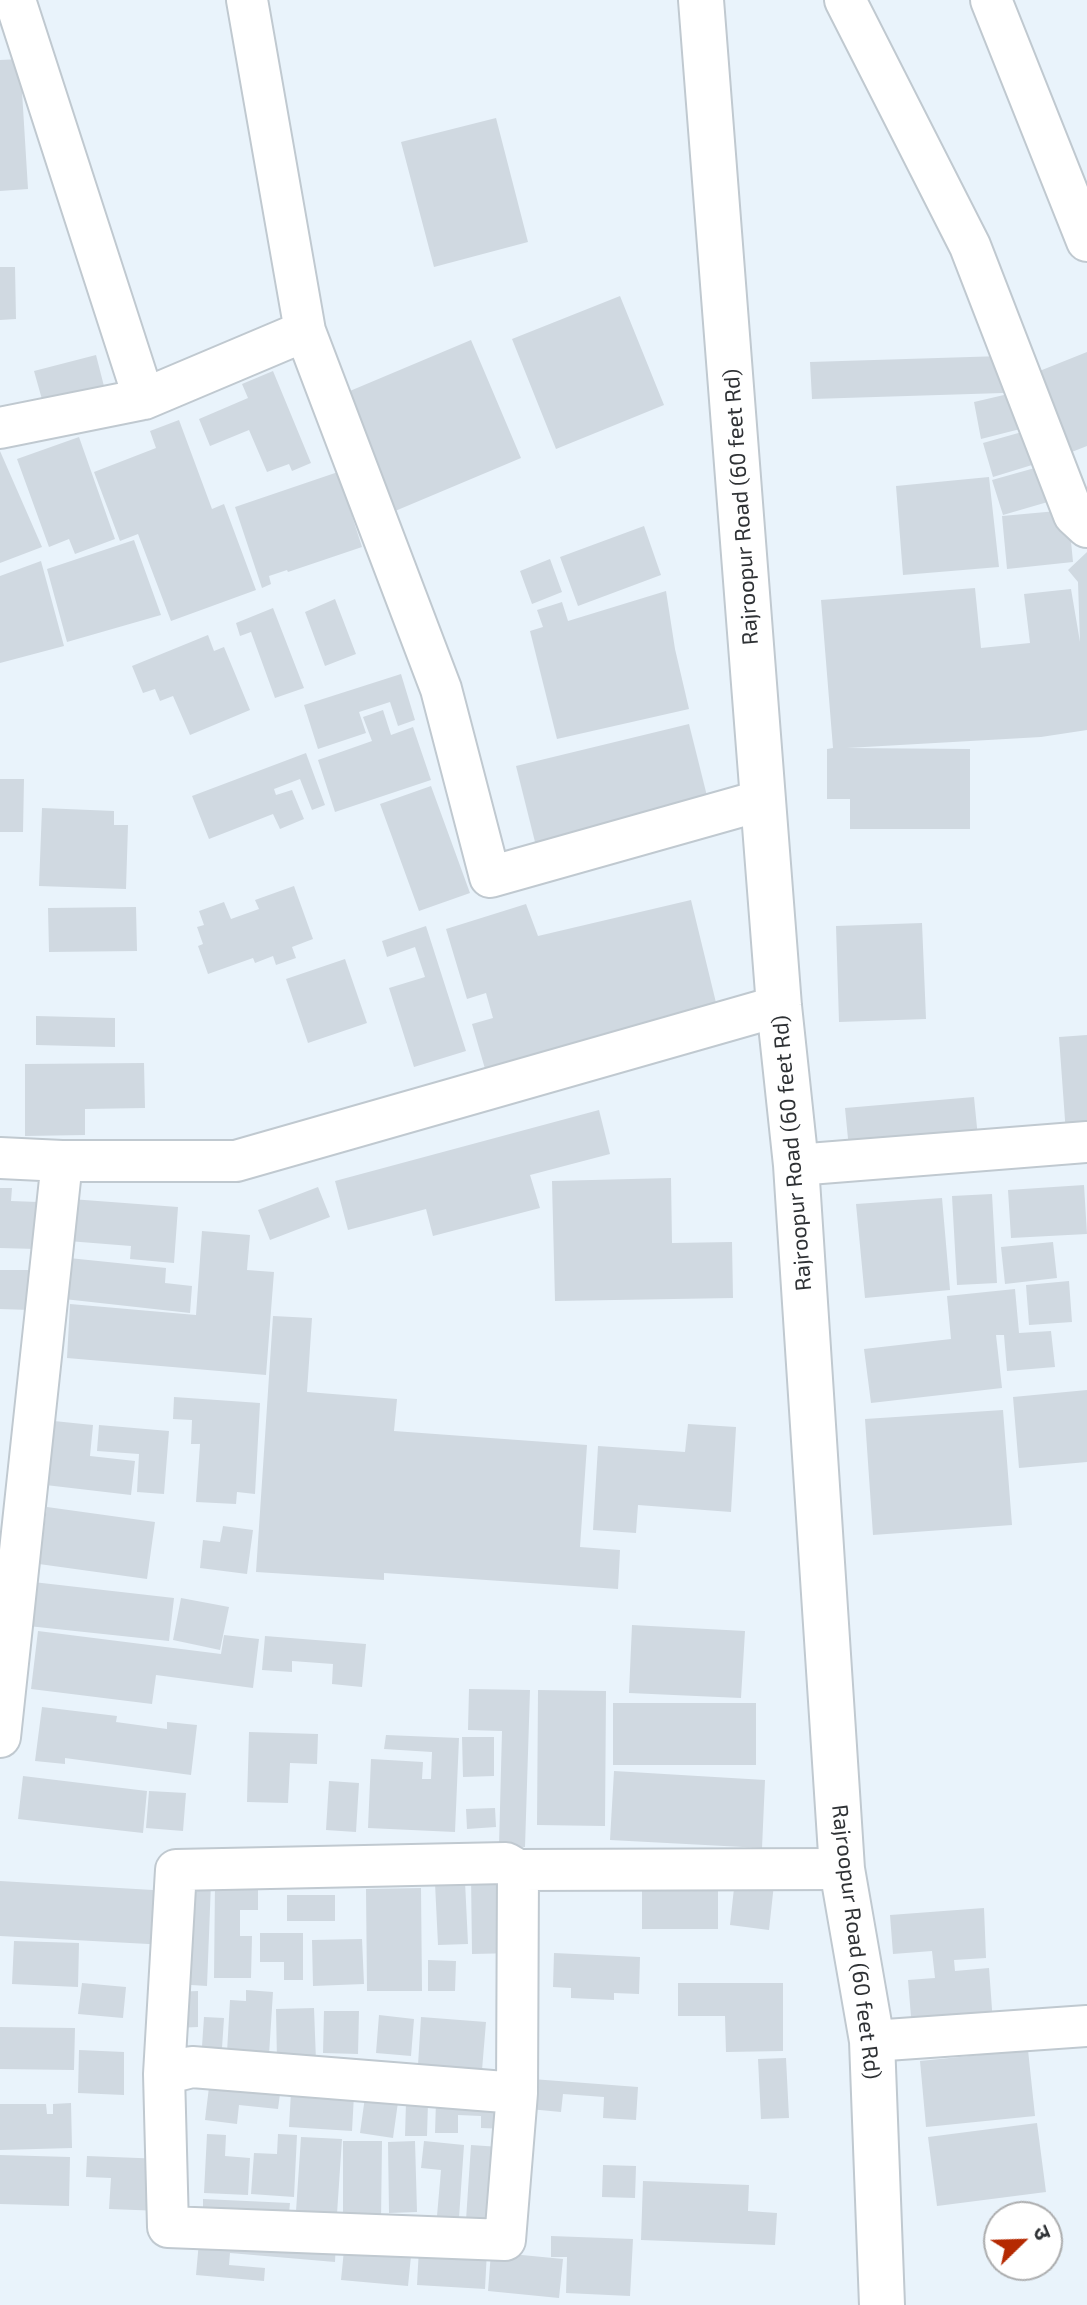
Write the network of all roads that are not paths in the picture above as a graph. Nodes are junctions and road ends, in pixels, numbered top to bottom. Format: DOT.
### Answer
graph roads {
  1 [pos="15,0"];
  2 [pos="247,0"];
  3 [pos="701,0"];
  4 [pos="845,0"];
  5 [pos="991,0"];
  6 [pos="1084,224"];
  7 [pos="305,331"];
  8 [pos="144,399"];
  9 [pos="0,428"];
  10 [pos="1087,527"];
  11 [pos="763,800"];
  12 [pos="779,1006"];
  13 [pos="1087,1142"];
  14 [pos="0,1158"];
  15 [pos="62,1161"];
  16 [pos="796,1165"];
  17 [pos="0,1737"];
  18 [pos="842,1869"];
  19 [pos="518,1870"];
  20 [pos="1087,2026"];
  21 [pos="872,2041"];
  22 [pos="164,2074"];
  23 [pos="517,2093"];
  24 [pos="882,2305"];
  1 -- 8 [label="street"];
  2 -- 7 [label="street"];
  3 -- 11 [label="main road, Rajroopur Road (60 feet Rd)"];
  4 -- 10 [label="street"];
  5 -- 6 [label="street"];
  7 -- 8 [label="street"];
  7 -- 11 [label="street"];
  8 -- 9 [label="street"];
  11 -- 12 [label="main road, Rajroopur Road (60 feet Rd)"];
  12 -- 15 [label="street"];
  12 -- 16 [label="main road, Rajroopur Road (60 feet Rd)"];
  13 -- 16 [label="street"];
  14 -- 15 [label="street"];
  15 -- 17 [label="street"];
  16 -- 18 [label="main road, Rajroopur Road (60 feet Rd)"];
  18 -- 19 [label="street"];
  18 -- 21 [label="main road, Rajroopur Road (60 feet Rd)"];
  19 -- 22 [label="street"];
  19 -- 23 [label="street"];
  20 -- 21 [label="street"];
  21 -- 24 [label="main road, Rajroopur Road (60 feet Rd)"];
  22 -- 23 [label="street"];
  22 -- 23 [label="street"];
}
